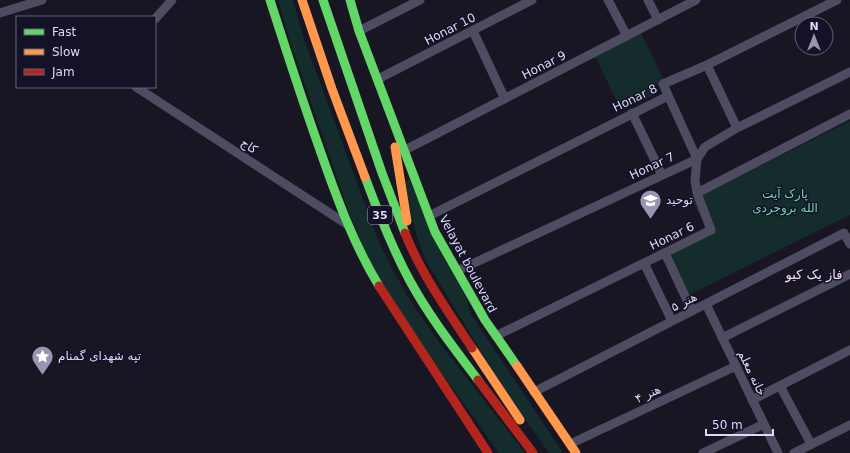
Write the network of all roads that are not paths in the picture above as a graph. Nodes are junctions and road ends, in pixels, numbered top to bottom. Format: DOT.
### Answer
graph roads {
  1 [pos="42,0"];
  2 [pos="172,0"];
  3 [pos="270,0"];
  4 [pos="302,0"];
  5 [pos="323,0"];
  6 [pos="350,0"];
  7 [pos="420,0"];
  8 [pos="532,0"];
  9 [pos="608,0"];
  10 [pos="648,0"];
  11 [pos="696,0"];
  12 [pos="838,0"];
  13 [pos="2,11"];
  14 [pos="16,18"];
  15 [pos="156,18"];
  16 [pos="658,20"];
  17 [pos="359,31"];
  18 [pos="473,31"];
  19 [pos="627,36"];
  20 [pos="707,65"];
  21 [pos="850,72"];
  22 [pos="378,79"];
  23 [pos="138,88"];
  24 [pos="668,96"];
  25 [pos="505,99"];
  26 [pos="632,113"];
  27 [pos="850,114"];
  28 [pos="737,128"];
  29 [pos="396,131"];
  30 [pos="403,151"];
  31 [pos="697,159"];
  32 [pos="662,175"];
  33 [pos="697,193"];
  34 [pos="429,216"];
  35 [pos="349,226"];
  36 [pos="850,244"];
  37 [pos="411,249"];
  38 [pos="665,253"];
  39 [pos="644,263"];
  40 [pos="458,272"];
  41 [pos="850,274"];
  42 [pos="706,304"];
  43 [pos="692,311"];
  44 [pos="672,321"];
  45 [pos="496,336"];
  46 [pos="722,338"];
  47 [pos="850,350"];
  48 [pos="736,366"];
  49 [pos="780,386"];
  50 [pos="534,392"];
  51 [pos="752,400"];
  52 [pos="764,424"];
  53 [pos="850,425"];
  54 [pos="570,444"];
  55 [pos="811,444"];
  56 [pos="488,453"];
  57 [pos="534,453"];
  58 [pos="544,453"];
  59 [pos="576,453"];
  60 [pos="703,453"];
  61 [pos="778,453"];
  62 [pos="794,453"];
  1 -- 13 [label="street"];
  2 -- 15 [label="street"];
  3 -- 35 [label="main road"];
  4 -- 57 [label="main road, 35"];
  5 -- 37 [label="main road, 35"];
  6 -- 17 [label="main road, Velayat boulevard"];
  7 -- 17 [label="street"];
  8 -- 18 [label="street, Honar 10"];
  9 -- 19 [label="street"];
  10 -- 16 [label="street"];
  11 -- 16 [label="street, Honar 9"];
  12 -- 20 [label="street, Honar 8"];
  13 -- 14 [label="street"];
  16 -- 19 [label="street, Honar 9"];
  17 -- 22 [label="main road, Velayat boulevard"];
  18 -- 22 [label="street, Honar 10"];
  18 -- 25 [label="street"];
  19 -- 25 [label="street, Honar 9"];
  20 -- 24 [label="street, Honar 8"];
  20 -- 28 [label="street"];
  21 -- 28 [label="street, Honar 7"];
  22 -- 29 [label="main road, Velayat boulevard"];
  23 -- 35 [label="street, کاج"];
  24 -- 26 [label="street, Honar 8"];
  24 -- 31 [label="street"];
  25 -- 30 [label="street, Honar 9"];
  26 -- 32 [label="street"];
  26 -- 34 [label="street, Honar 8"];
  27 -- 33 [label="street"];
  28 -- 31 [label="street, Honar 7"];
  29 -- 30 [label="main road, Velayat boulevard"];
  29 -- 37 [label="main road"];
  30 -- 34 [label="main road, Velayat boulevard"];
  31 -- 32 [label="street, Honar 7"];
  31 -- 33 [label="street"];
  32 -- 40 [label="street, Honar 7"];
  33 -- 38 [label="street, Honar 6"];
  34 -- 40 [label="main road, Velayat boulevard"];
  35 -- 56 [label="main road"];
  36 -- 42 [label="street, هنر ۵"];
  37 -- 58 [label="main road, 35"];
  38 -- 39 [label="street, Honar 6"];
  38 -- 43 [label="street"];
  39 -- 44 [label="street"];
  39 -- 45 [label="street, Honar 6"];
  40 -- 45 [label="main road, Velayat boulevard"];
  41 -- 46 [label="street"];
  42 -- 43 [label="street, هنر ۵"];
  42 -- 46 [label="street, خانه معلم"];
  43 -- 44 [label="street, هنر ۵"];
  44 -- 50 [label="street, هنر ۵"];
  45 -- 50 [label="main road, Velayat boulevard"];
  46 -- 48 [label="street, خانه معلم"];
  47 -- 49 [label="street"];
  48 -- 51 [label="street, خانه معلم"];
  48 -- 54 [label="street, هنر ۴"];
  49 -- 51 [label="street"];
  49 -- 55 [label="street"];
  50 -- 54 [label="main road, Velayat boulevard"];
  51 -- 52 [label="street, خانه معلم"];
  52 -- 60 [label="street"];
  52 -- 61 [label="street, خانه معلم"];
  53 -- 55 [label="street"];
  54 -- 59 [label="main road, Velayat boulevard"];
  55 -- 62 [label="street"];
}
